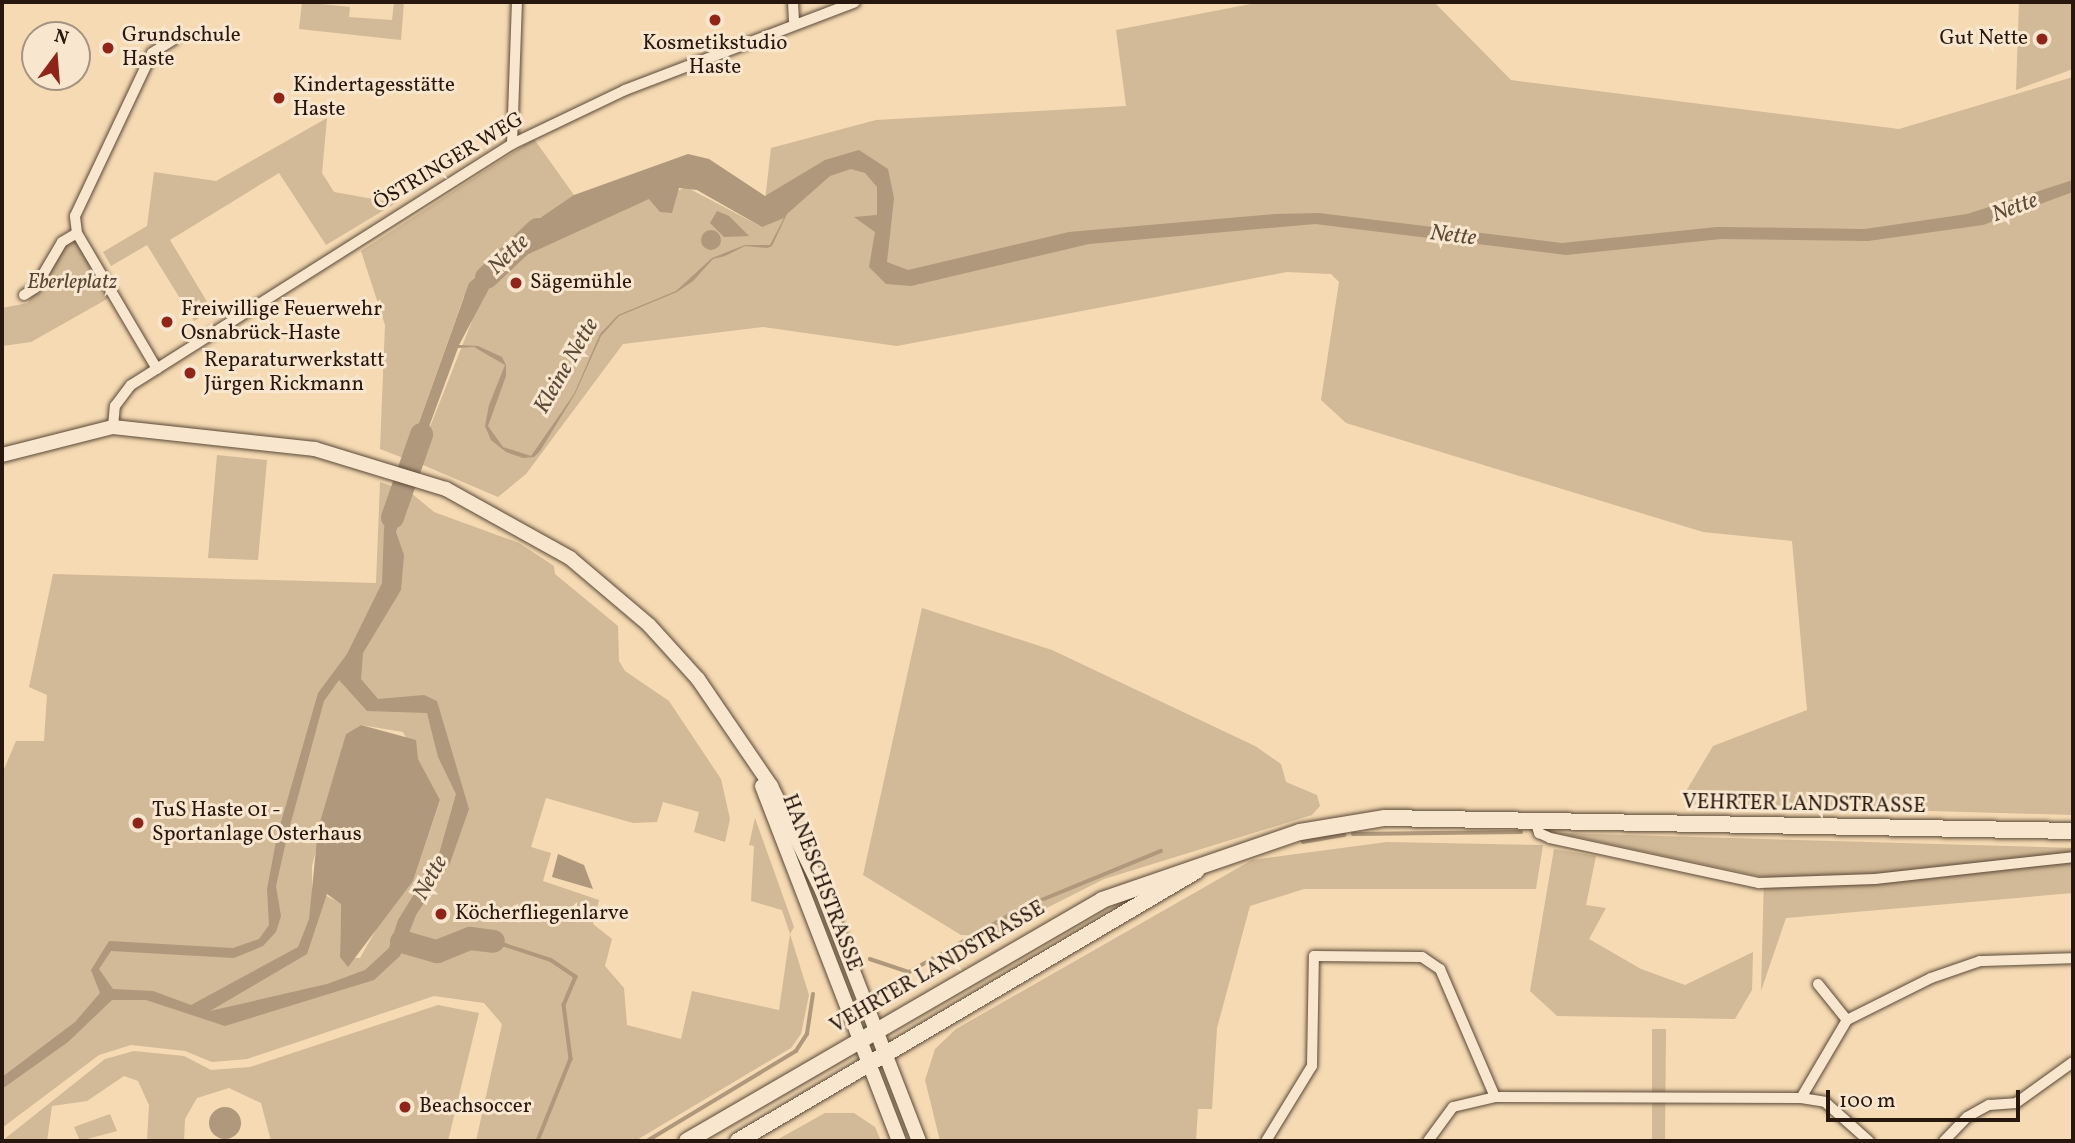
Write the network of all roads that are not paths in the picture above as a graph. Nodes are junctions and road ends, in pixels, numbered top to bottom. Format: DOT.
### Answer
graph roads {
  1 [pos="517,2"];
  2 [pos="793,2"];
  3 [pos="855,2"];
  4 [pos="794,23"];
  5 [pos="174,39"];
  6 [pos="512,144"];
  7 [pos="77,233"];
  8 [pos="24,295"];
  9 [pos="157,369"];
  10 [pos="113,428"];
  11 [pos="2,455"];
  12 [pos="744,743"];
  13 [pos="1535,820"];
  14 [pos="2073,831"];
  15 [pos="1222,856"];
  16 [pos="2073,857"];
  17 [pos="2073,958"];
  18 [pos="1818,984"];
  19 [pos="1847,1020"];
  20 [pos="876,1029"];
  21 [pos="858,1040"];
  22 [pos="885,1054"];
  23 [pos="2073,1062"];
  24 [pos="868,1064"];
  25 [pos="1495,1097"];
  26 [pos="1801,1098"];
  27 [pos="687,1141"];
  28 [pos="738,1141"];
  29 [pos="899,1141"];
  30 [pos="919,1141"];
  31 [pos="1266,1141"];
  32 [pos="1428,1141"];
  33 [pos="1869,1141"];
  34 [pos="1944,1141"];
  1 -- 6 [label="street"];
  2 -- 4 [label="street"];
  3 -- 4 [label="street, ÖSTRINGER WEG"];
  4 -- 6 [label="street, ÖSTRINGER WEG"];
  5 -- 7 [label="street"];
  6 -- 9 [label="street, ÖSTRINGER WEG"];
  7 -- 8 [label="street"];
  7 -- 9 [label="street"];
  9 -- 10 [label="street, ÖSTRINGER WEG"];
  10 -- 11 [label="street, HANESCHSTRASSE"];
  10 -- 12 [label="street, HANESCHSTRASSE"];
  12 -- 20 [label="street, HANESCHSTRASSE"];
  12 -- 21 [label="street, HANESCHSTRASSE"];
  13 -- 14 [label="main road, VEHRTER LANDSTRASSE"];
  13 -- 15 [label="main road, VEHRTER LANDSTRASSE"];
  13 -- 16 [label="street"];
  15 -- 20 [label="main road, VEHRTER LANDSTRASSE"];
  15 -- 22 [label="main road, VEHRTER LANDSTRASSE"];
  17 -- 19 [label="street"];
  18 -- 19 [label="street"];
  19 -- 26 [label="street"];
  20 -- 21 [label="main road, VEHRTER LANDSTRASSE"];
  20 -- 22 [label="street, HANESCHSTRASSE"];
  21 -- 24 [label="street, HANESCHSTRASSE"];
  21 -- 27 [label="main road, VEHRTER LANDSTRASSE"];
  22 -- 24 [label="main road, VEHRTER LANDSTRASSE"];
  22 -- 30 [label="street, HANESCHSTRASSE"];
  23 -- 34 [label="street"];
  24 -- 28 [label="main road, VEHRTER LANDSTRASSE"];
  24 -- 29 [label="street, HANESCHSTRASSE"];
  25 -- 26 [label="street"];
  25 -- 31 [label="street"];
  25 -- 32 [label="street"];
  26 -- 33 [label="street"];
}
